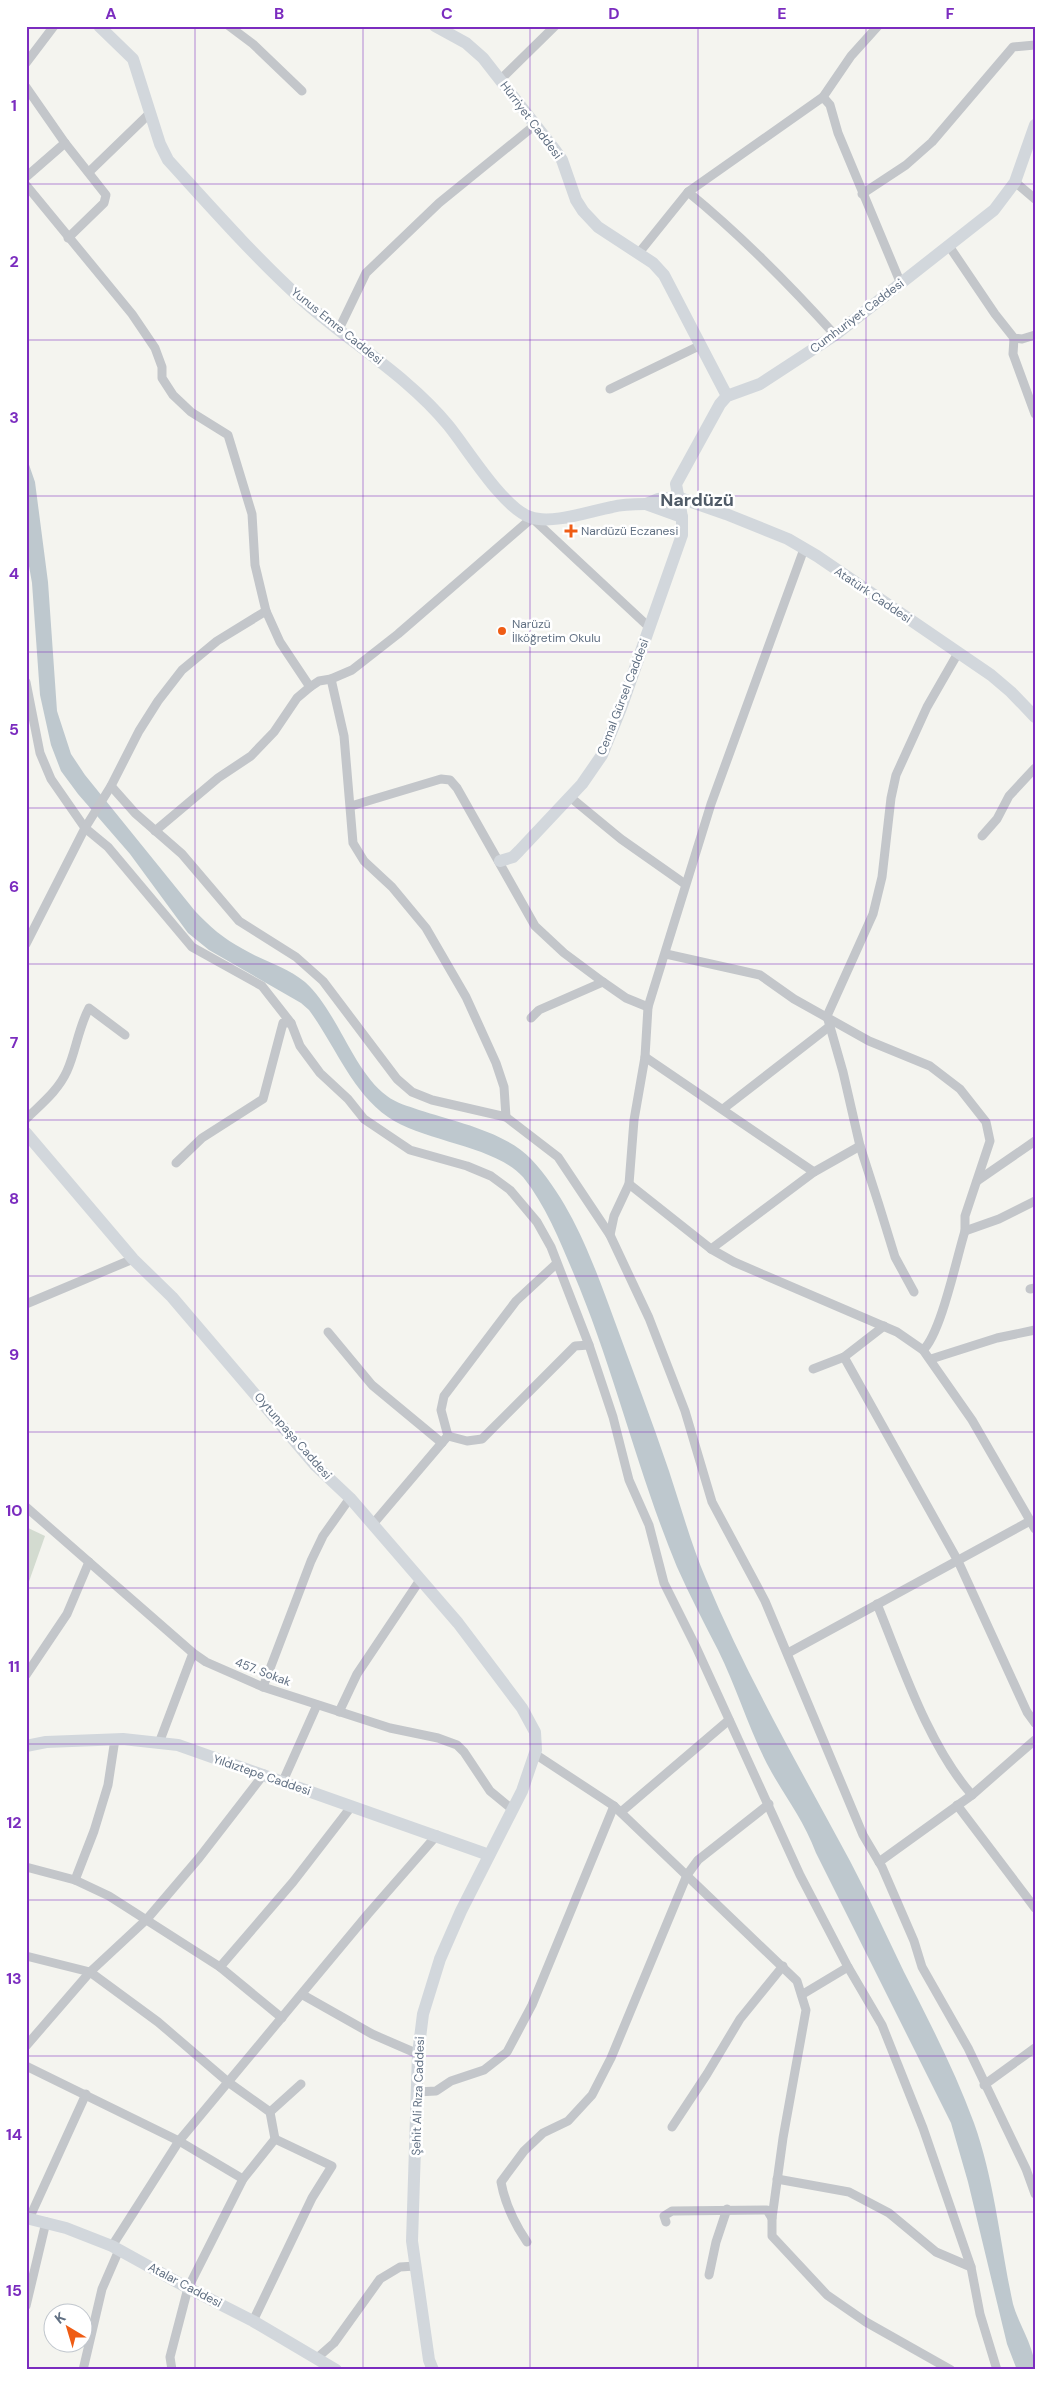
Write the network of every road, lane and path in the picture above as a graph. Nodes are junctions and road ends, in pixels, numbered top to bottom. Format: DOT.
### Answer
graph roads {
  1 [pos="54,26"];
  2 [pos="99,26"];
  3 [pos="229,26"];
  4 [pos="435,26"];
  5 [pos="555,26"];
  6 [pos="878,26"];
  7 [pos="1035,44"];
  8 [pos="26,63"];
  9 [pos="500,79"];
  10 [pos="26,87"];
  11 [pos="302,91"];
  12 [pos="823,98"];
  13 [pos="150,113"];
  14 [pos="535,125"];
  15 [pos="1035,125"];
  16 [pos="65,143"];
  17 [pos="89,172"];
  18 [pos="26,177"];
  19 [pos="1015,182"];
  20 [pos="26,185"];
  21 [pos="688,192"];
  22 [pos="862,194"];
  23 [pos="1035,199"];
  24 [pos="68,238"];
  25 [pos="949,246"];
  26 [pos="638,254"];
  27 [pos="901,284"];
  28 [pos="339,329"];
  29 [pos="835,335"];
  30 [pos="1035,335"];
  31 [pos="1014,338"];
  32 [pos="701,345"];
  33 [pos="610,389"];
  34 [pos="727,396"];
  35 [pos="1035,414"];
  36 [pos="677,498"];
  37 [pos="646,504"];
  38 [pos="682,517"];
  39 [pos="532,518"];
  40 [pos="804,549"];
  41 [pos="266,611"];
  42 [pos="650,628"];
  43 [pos="958,653"];
  44 [pos="330,679"];
  45 [pos="26,682"];
  46 [pos="310,686"];
  47 [pos="1035,717"];
  48 [pos="1035,768"];
  49 [pos="111,786"];
  50 [pos="570,797"];
  51 [pos="351,806"];
  52 [pos="85,828"];
  53 [pos="155,831"];
  54 [pos="982,836"];
  55 [pos="500,861"];
  56 [pos="685,884"];
  57 [pos="26,944"];
  58 [pos="666,954"];
  59 [pos="603,982"];
  60 [pos="648,1007"];
  61 [pos="827,1016"];
  62 [pos="531,1018"];
  63 [pos="291,1023"];
  64 [pos="830,1026"];
  65 [pos="125,1035"];
  66 [pos="645,1057"];
  67 [pos="723,1109"];
  68 [pos="506,1117"];
  69 [pos="26,1119"];
  70 [pos="26,1132"];
  71 [pos="1035,1141"];
  72 [pos="860,1146"];
  73 [pos="176,1163"];
  74 [pos="814,1172"];
  75 [pos="977,1181"];
  76 [pos="629,1184"];
  77 [pos="1035,1201"];
  78 [pos="965,1230"];
  79 [pos="610,1235"];
  80 [pos="711,1249"];
  81 [pos="134,1259"];
  82 [pos="556,1264"];
  83 [pos="914,1292"];
  84 [pos="26,1304"];
  85 [pos="884,1326"];
  86 [pos="1035,1330"];
  87 [pos="328,1332"];
  88 [pos="589,1345"];
  89 [pos="923,1350"];
  90 [pos="844,1357"];
  91 [pos="931,1359"];
  92 [pos="813,1369"];
  93 [pos="445,1440"];
  94 [pos="350,1498"];
  95 [pos="26,1507"];
  96 [pos="373,1524"];
  97 [pos="1032,1525"];
  98 [pos="958,1560"];
  99 [pos="89,1562"];
  100 [pos="420,1580"];
  101 [pos="877,1604"];
  102 [pos="193,1653"];
  103 [pos="788,1653"];
  104 [pos="26,1676"];
  105 [pos="263,1687"];
  106 [pos="317,1704"];
  107 [pos="339,1712"];
  108 [pos="729,1720"];
  109 [pos="1035,1723"];
  110 [pos="115,1739"];
  111 [pos="1035,1740"];
  112 [pos="159,1743"];
  113 [pos="26,1746"];
  114 [pos="535,1754"];
  115 [pos="264,1774"];
  116 [pos="283,1781"];
  117 [pos="972,1795"];
  118 [pos="769,1804"];
  119 [pos="957,1806"];
  120 [pos="351,1807"];
  121 [pos="618,1809"];
  122 [pos="513,1810"];
  123 [pos="437,1835"];
  124 [pos="489,1855"];
  125 [pos="879,1862"];
  126 [pos="26,1867"];
  127 [pos="688,1875"];
  128 [pos="75,1880"];
  129 [pos="1035,1908"];
  130 [pos="147,1919"];
  131 [pos="26,1956"];
  132 [pos="783,1966"];
  133 [pos="220,1967"];
  134 [pos="848,1967"];
  135 [pos="90,1972"];
  136 [pos="802,1994"];
  137 [pos="303,1995"];
  138 [pos="282,2018"];
  139 [pos="26,2046"];
  140 [pos="1035,2048"];
  141 [pos="418,2054"];
  142 [pos="26,2066"];
  143 [pos="228,2082"];
  144 [pos="301,2084"];
  145 [pos="984,2085"];
  146 [pos="417,2092"];
  147 [pos="86,2094"];
  148 [pos="270,2112"];
  149 [pos="672,2127"];
  150 [pos="275,2139"];
  151 [pos="180,2141"];
  152 [pos="243,2179"];
  153 [pos="777,2179"];
  154 [pos="1035,2194"];
  155 [pos="727,2209"];
  156 [pos="28,2218"];
  157 [pos="772,2218"];
  158 [pos="46,2222"];
  159 [pos="666,2222"];
  160 [pos="527,2242"];
  161 [pos="115,2248"];
  162 [pos="415,2266"];
  163 [pos="971,2268"];
  164 [pos="709,2275"];
  165 [pos="188,2288"];
  166 [pos="26,2306"];
  167 [pos="253,2321"];
  168 [pos="317,2358"];
  169 [pos="83,2370"];
  170 [pos="172,2370"];
  171 [pos="336,2370"];
  172 [pos="433,2370"];
  173 [pos="951,2370"];
  174 [pos="996,2370"];
  1 -- 8 [label="street"];
  2 -- 13 [label="street, Yunus Emre Caddesi"];
  3 -- 11 [label="street"];
  4 -- 9 [label="street, Hürriyet Caddesi"];
  5 -- 9 [label="street"];
  6 -- 12 [label="street"];
  7 -- 22 [label="street"];
  9 -- 14 [label="street, Hürriyet Caddesi"];
  10 -- 16 [label="street"];
  12 -- 21 [label="street"];
  12 -- 22 [label="street"];
  13 -- 17 [label="street"];
  13 -- 28 [label="street, Yunus Emre Caddesi"];
  14 -- 26 [label="street, Hürriyet Caddesi"];
  14 -- 28 [label="street"];
  15 -- 19 [label="street, Cumhuriyet Caddesi"];
  16 -- 17 [label="street"];
  16 -- 18 [label="street"];
  17 -- 24 [label="street"];
  19 -- 23 [label="street"];
  19 -- 25 [label="street, Cumhuriyet Caddesi"];
  20 -- 24 [label="street"];
  21 -- 26 [label="street"];
  21 -- 29 [label="street"];
  22 -- 27 [label="street"];
  24 -- 41 [label="street"];
  25 -- 27 [label="street, Cumhuriyet Caddesi"];
  25 -- 31 [label="street"];
  26 -- 32 [label="street, Hürriyet Caddesi"];
  27 -- 29 [label="street, Cumhuriyet Caddesi"];
  28 -- 39 [label="street, Yunus Emre Caddesi"];
  29 -- 34 [label="street, Cumhuriyet Caddesi"];
  30 -- 31 [label="street"];
  31 -- 35 [label="street"];
  32 -- 33 [label="street"];
  32 -- 34 [label="street, Hürriyet Caddesi"];
  34 -- 36 [label="street"];
  36 -- 37 [label="street"];
  36 -- 38 [label="street, Cemal Gürsel Caddesi"];
  36 -- 40 [label="street, Atatürk Caddesi"];
  37 -- 38 [label="street"];
  37 -- 39 [label="street"];
  38 -- 42 [label="street, Cemal Gürsel Caddesi"];
  39 -- 42 [label="street"];
  39 -- 44 [label="street"];
  40 -- 43 [label="street, Atatürk Caddesi"];
  40 -- 56 [label="street"];
  41 -- 46 [label="street"];
  41 -- 49 [label="street"];
  42 -- 50 [label="street, Cemal Gürsel Caddesi"];
  43 -- 47 [label="street, Atatürk Caddesi"];
  43 -- 61 [label="street"];
  44 -- 46 [label="street"];
  44 -- 51 [label="street"];
  45 -- 52 [label="street"];
  46 -- 53 [label="street"];
  48 -- 54 [label="street"];
  49 -- 52 [label="street"];
  49 -- 53 [label="street"];
  50 -- 55 [label="street, Cemal Gürsel Caddesi"];
  50 -- 56 [label="street"];
  51 -- 55 [label="street"];
  51 -- 68 [label="street"];
  52 -- 57 [label="street"];
  52 -- 63 [label="street"];
  53 -- 68 [label="street"];
  55 -- 59 [label="street"];
  56 -- 58 [label="street"];
  58 -- 60 [label="street"];
  58 -- 61 [label="street"];
  59 -- 60 [label="street"];
  59 -- 62 [label="street"];
  60 -- 66 [label="street"];
  61 -- 64 [label="street"];
  61 -- 75 [label="street"];
  63 -- 73 [label="street"];
  63 -- 82 [label="street"];
  64 -- 67 [label="street"];
  64 -- 72 [label="street"];
  65 -- 69 [label="street"];
  66 -- 67 [label="street"];
  66 -- 76 [label="street"];
  67 -- 74 [label="street"];
  68 -- 79 [label="street"];
  70 -- 81 [label="street, Oytunpaşa Caddesi"];
  71 -- 75 [label="street"];
  72 -- 74 [label="street"];
  72 -- 83 [label="street"];
  74 -- 80 [label="street"];
  75 -- 78 [label="street"];
  76 -- 79 [label="street"];
  76 -- 80 [label="street"];
  77 -- 78 [label="street"];
  78 -- 89 [label="street"];
  79 -- 103 [label="street"];
  80 -- 85 [label="street"];
  81 -- 84 [label="street"];
  81 -- 94 [label="street, Oytunpaşa Caddesi"];
  82 -- 88 [label="street"];
  82 -- 93 [label="street"];
  85 -- 89 [label="street"];
  85 -- 90 [label="street"];
  86 -- 91 [label="street"];
  87 -- 93 [label="street"];
  88 -- 93 [label="street"];
  88 -- 108 [label="street"];
  89 -- 91 [label="street"];
  90 -- 92 [label="street"];
  90 -- 98 [label="street"];
  91 -- 97 [label="street"];
  93 -- 96 [label="street"];
  94 -- 96 [label="street, Oytunpaşa Caddesi"];
  94 -- 105 [label="street"];
  95 -- 99 [label="street, 457. Sokak"];
  96 -- 100 [label="street, Oytunpaşa Caddesi"];
  97 -- 98 [label="street"];
  98 -- 101 [label="street"];
  98 -- 109 [label="street"];
  99 -- 102 [label="street, 457. Sokak"];
  99 -- 104 [label="street"];
  100 -- 107 [label="street"];
  100 -- 114 [label="street, Oytunpaşa Caddesi"];
  101 -- 103 [label="street"];
  101 -- 117 [label="street"];
  102 -- 105 [label="street, 457. Sokak"];
  102 -- 112 [label="street"];
  103 -- 125 [label="street"];
  105 -- 106 [label="street, 457. Sokak"];
  106 -- 107 [label="street, 457. Sokak"];
  106 -- 116 [label="street"];
  107 -- 122 [label="street, 457. Sokak"];
  108 -- 118 [label="street"];
  108 -- 121 [label="street"];
  110 -- 112 [label="street, Yıldıztepe Caddesi"];
  110 -- 113 [label="street, Yıldıztepe Caddesi"];
  110 -- 128 [label="street"];
  111 -- 117 [label="street"];
  112 -- 115 [label="street, Yıldıztepe Caddesi"];
  114 -- 121 [label="street"];
  114 -- 122 [label="street, Şehit Ali Rıza Caddesi"];
  115 -- 116 [label="street, Yıldıztepe Caddesi"];
  115 -- 130 [label="street"];
  116 -- 120 [label="street, Yıldıztepe Caddesi"];
  117 -- 119 [label="street"];
  118 -- 127 [label="street"];
  118 -- 134 [label="street"];
  119 -- 125 [label="street"];
  119 -- 129 [label="street"];
  120 -- 123 [label="street, Yıldıztepe Caddesi"];
  120 -- 133 [label="street"];
  121 -- 127 [label="street"];
  121 -- 146 [label="street"];
  122 -- 124 [label="street, Şehit Ali Rıza Caddesi"];
  123 -- 124 [label="street, Yıldıztepe Caddesi"];
  123 -- 137 [label="street"];
  124 -- 141 [label="street, Şehit Ali Rıza Caddesi"];
  125 -- 145 [label="street"];
  126 -- 128 [label="street"];
  127 -- 132 [label="street"];
  127 -- 160 [label="street"];
  128 -- 130 [label="street"];
  130 -- 133 [label="street"];
  130 -- 135 [label="street"];
  131 -- 135 [label="street"];
  132 -- 136 [label="street"];
  132 -- 149 [label="street"];
  133 -- 138 [label="street"];
  134 -- 136 [label="street"];
  134 -- 163 [label="street"];
  135 -- 139 [label="street"];
  135 -- 143 [label="street"];
  136 -- 153 [label="street"];
  137 -- 138 [label="street"];
  137 -- 141 [label="street"];
  138 -- 143 [label="street"];
  140 -- 145 [label="street"];
  141 -- 146 [label="street, Şehit Ali Rıza Caddesi"];
  142 -- 147 [label="street"];
  143 -- 148 [label="street"];
  143 -- 151 [label="street"];
  144 -- 148 [label="street"];
  145 -- 154 [label="street"];
  146 -- 162 [label="street, Şehit Ali Rıza Caddesi"];
  147 -- 151 [label="street"];
  147 -- 156 [label="street"];
  148 -- 150 [label="street"];
  150 -- 152 [label="street"];
  150 -- 167 [label="street"];
  151 -- 152 [label="street"];
  151 -- 161 [label="street"];
  152 -- 165 [label="street"];
  153 -- 157 [label="street"];
  153 -- 163 [label="street"];
  155 -- 157 [label="street"];
  155 -- 159 [label="street"];
  155 -- 164 [label="street"];
  156 -- 158 [label="street, Atalar Caddesi"];
  157 -- 173 [label="street"];
  158 -- 161 [label="street, Atalar Caddesi"];
  158 -- 166 [label="street"];
  161 -- 165 [label="street, Atalar Caddesi"];
  161 -- 169 [label="street"];
  162 -- 168 [label="street"];
  162 -- 172 [label="street, Şehit Ali Rıza Caddesi"];
  163 -- 174 [label="street"];
  165 -- 167 [label="street, Atalar Caddesi"];
  165 -- 170 [label="street"];
  167 -- 168 [label="street, Atalar Caddesi"];
  168 -- 171 [label="street, Atalar Caddesi"];
}
